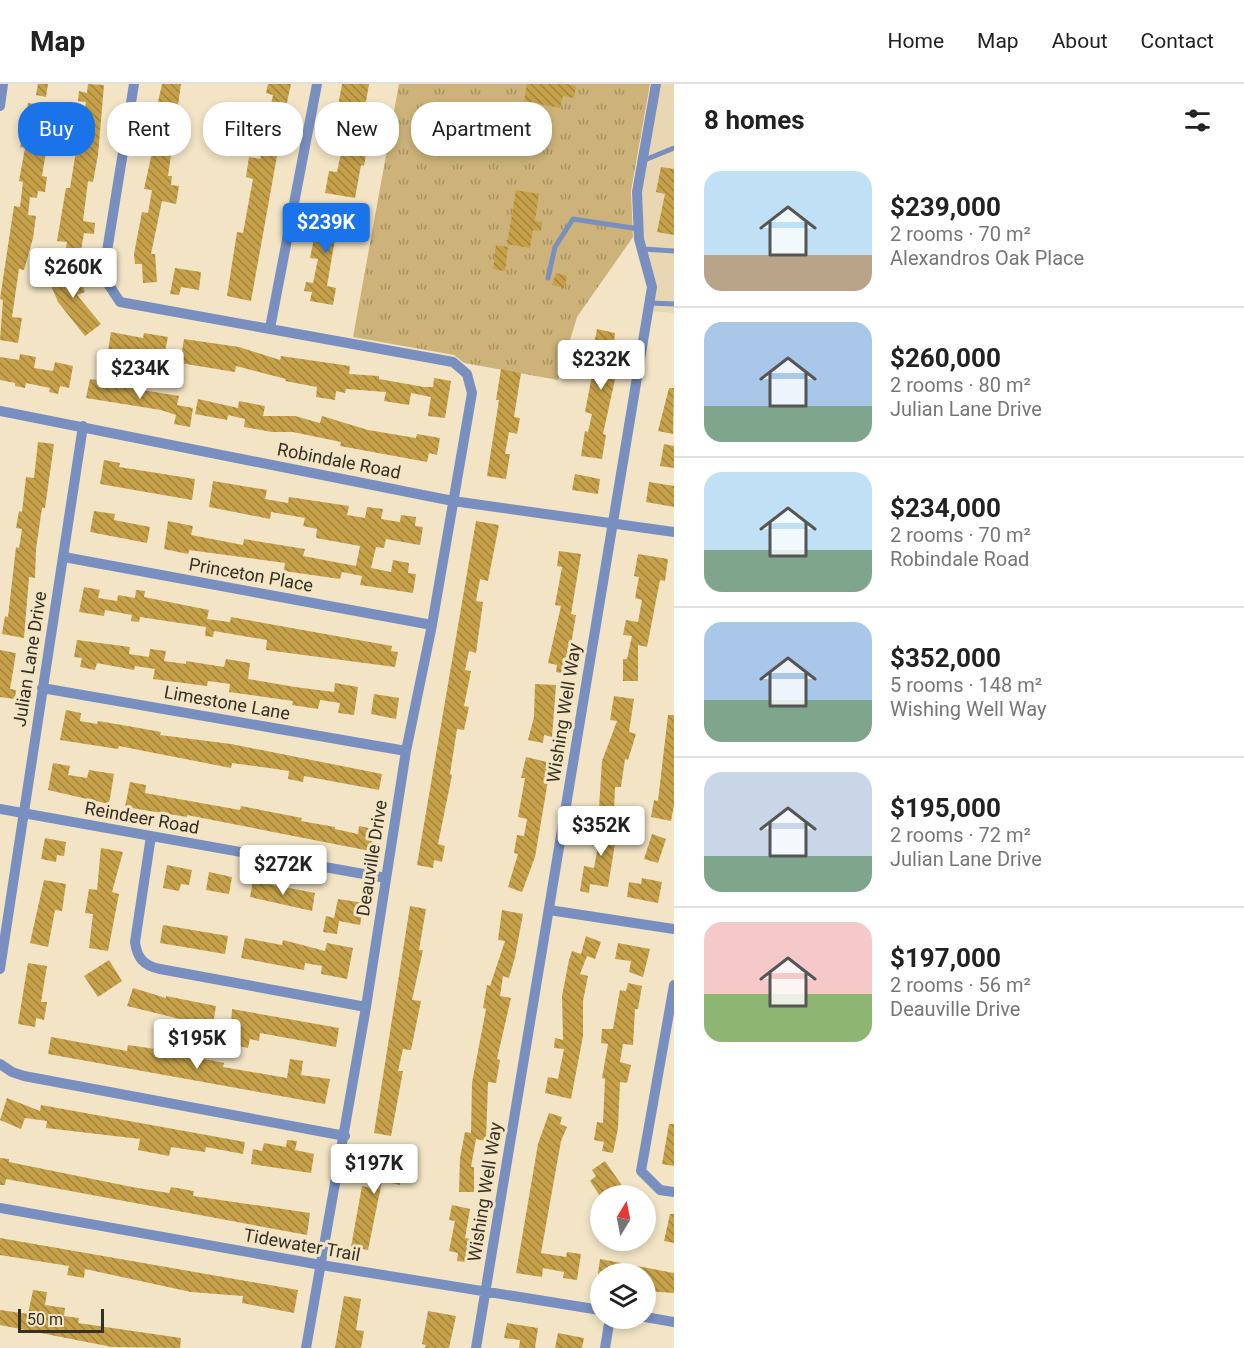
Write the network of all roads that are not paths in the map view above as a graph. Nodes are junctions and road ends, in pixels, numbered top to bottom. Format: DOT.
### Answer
graph roads {
  1 [pos="3,84"];
  2 [pos="134,84"];
  3 [pos="317,84"];
  4 [pos="656,84"];
  5 [pos="0,106"];
  6 [pos="674,148"];
  7 [pos="642,161"];
  8 [pos="639,229"];
  9 [pos="642,249"];
  10 [pos="674,251"];
  11 [pos="548,278"];
  12 [pos="650,303"];
  13 [pos="674,304"];
  14 [pos="270,328"];
  15 [pos="0,411"];
  16 [pos="83,426"];
  17 [pos="453,501"];
  18 [pos="613,521"];
  19 [pos="674,532"];
  20 [pos="64,557"];
  21 [pos="432,625"];
  22 [pos="42,688"];
  23 [pos="406,751"];
  24 [pos="0,809"];
  25 [pos="23,813"];
  26 [pos="152,837"];
  27 [pos="386,878"];
  28 [pos="549,910"];
  29 [pos="674,929"];
  30 [pos="0,969"];
  31 [pos="674,984"];
  32 [pos="366,1007"];
  33 [pos="0,1064"];
  34 [pos="345,1136"];
  35 [pos="674,1192"];
  36 [pos="0,1208"];
  37 [pos="321,1265"];
  38 [pos="485,1292"];
  39 [pos="590,1308"];
  40 [pos="656,1319"];
  41 [pos="674,1322"];
  42 [pos="608,1329"];
  43 [pos="306,1348"];
  44 [pos="476,1348"];
  45 [pos="605,1348"];
  1 -- 5 [label="street"];
  2 -- 14 [label="street"];
  3 -- 14 [label="street"];
  4 -- 7 [label="street, Wishing Well Way"];
  6 -- 7 [label="lane"];
  7 -- 8 [label="street, Wishing Well Way"];
  8 -- 9 [label="street, Wishing Well Way"];
  8 -- 11 [label="lane"];
  9 -- 10 [label="lane"];
  9 -- 12 [label="street, Wishing Well Way"];
  12 -- 13 [label="lane"];
  12 -- 18 [label="street, Wishing Well Way"];
  14 -- 17 [label="street, Deauville Drive"];
  15 -- 16 [label="street, Robindale Road"];
  16 -- 17 [label="street, Robindale Road"];
  16 -- 20 [label="street, Julian Lane Drive"];
  17 -- 18 [label="street, Robindale Road"];
  17 -- 21 [label="street, Deauville Drive"];
  18 -- 19 [label="street, Robindale Road"];
  18 -- 28 [label="street, Wishing Well Way"];
  20 -- 21 [label="street, Princeton Place"];
  20 -- 22 [label="street, Julian Lane Drive"];
  21 -- 23 [label="street, Deauville Drive"];
  22 -- 23 [label="street, Limestone Lane"];
  22 -- 25 [label="street, Julian Lane Drive"];
  23 -- 27 [label="street, Deauville Drive"];
  24 -- 25 [label="street, Reindeer Road"];
  25 -- 26 [label="street, Reindeer Road"];
  25 -- 30 [label="street, Julian Lane Drive"];
  26 -- 27 [label="street, Reindeer Road"];
  26 -- 32 [label="street"];
  27 -- 32 [label="street, Deauville Drive"];
  28 -- 29 [label="street"];
  28 -- 38 [label="street, Wishing Well Way"];
  31 -- 35 [label="street"];
  32 -- 34 [label="street, Deauville Drive"];
  33 -- 34 [label="street"];
  34 -- 37 [label="street, Deauville Drive"];
  36 -- 37 [label="street, Tidewater Trail"];
  37 -- 38 [label="street, Tidewater Trail"];
  37 -- 43 [label="street, Deauville Drive"];
  38 -- 39 [label="street, Tidewater Trail"];
  38 -- 44 [label="street, Wishing Well Way"];
  40 -- 41 [label="street"];
  42 -- 45 [label="street"];
}
